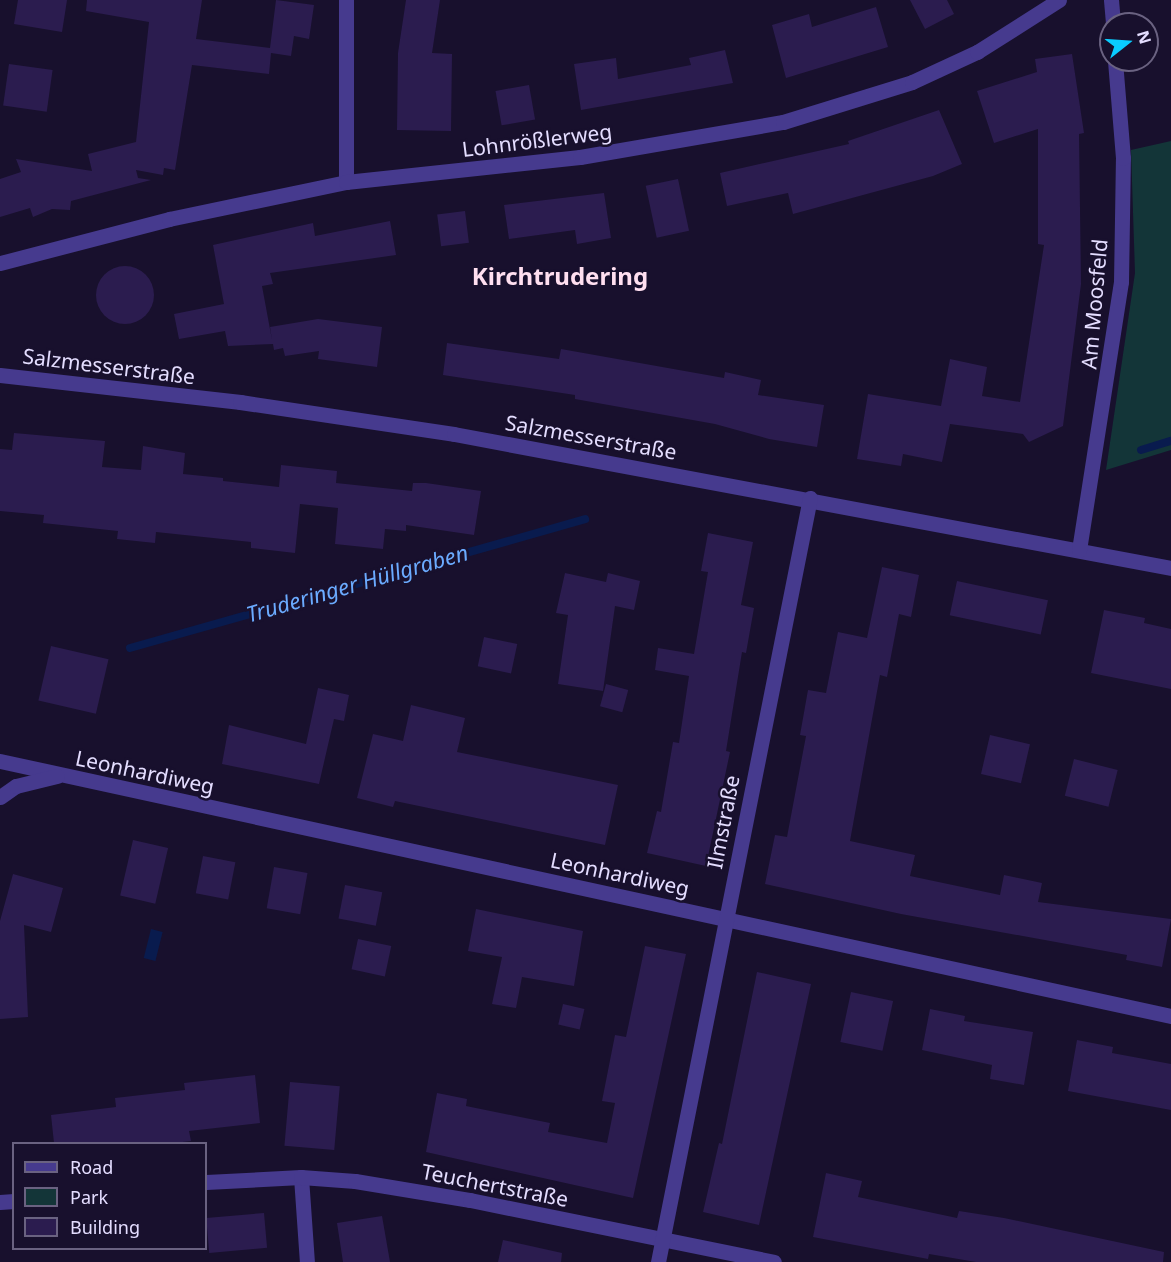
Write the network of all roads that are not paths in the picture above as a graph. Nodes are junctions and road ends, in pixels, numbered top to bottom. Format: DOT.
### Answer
graph roads {
  1 [pos="346,0"];
  2 [pos="1059,0"];
  3 [pos="1116,72"];
  4 [pos="346,182"];
  5 [pos="0,263"];
  6 [pos="0,375"];
  7 [pos="810,498"];
  8 [pos="1079,550"];
  9 [pos="1171,568"];
  10 [pos="0,761"];
  11 [pos="60,775"];
  12 [pos="0,797"];
  13 [pos="725,918"];
  14 [pos="1171,1016"];
  15 [pos="301,1177"];
  16 [pos="207,1182"];
  17 [pos="662,1239"];
  18 [pos="307,1262"];
  19 [pos="658,1262"];
  20 [pos="774,1262"];
  1 -- 4 [label="street"];
  2 -- 4 [label="street, Lohnrößlerweg"];
  3 -- 8 [label="street, Am Moosfeld"];
  4 -- 5 [label="street, Lohnrößlerweg"];
  6 -- 7 [label="street, Salzmesserstraße"];
  7 -- 8 [label="street, Salzmesserstraße"];
  7 -- 13 [label="street, Ilmstraße"];
  8 -- 9 [label="street, Salzmesserstraße"];
  10 -- 11 [label="street, Leonhardiweg"];
  11 -- 12 [label="street, Leonhardiweg"];
  11 -- 13 [label="street, Leonhardiweg"];
  13 -- 14 [label="street, Leonhardiweg"];
  13 -- 17 [label="street, Ilmstraße"];
  15 -- 16 [label="street, Teuchertstraße"];
  15 -- 17 [label="street, Teuchertstraße"];
  15 -- 18 [label="street"];
  17 -- 19 [label="street, Ilmstraße"];
  17 -- 20 [label="street, Teuchertstraße"];
}
